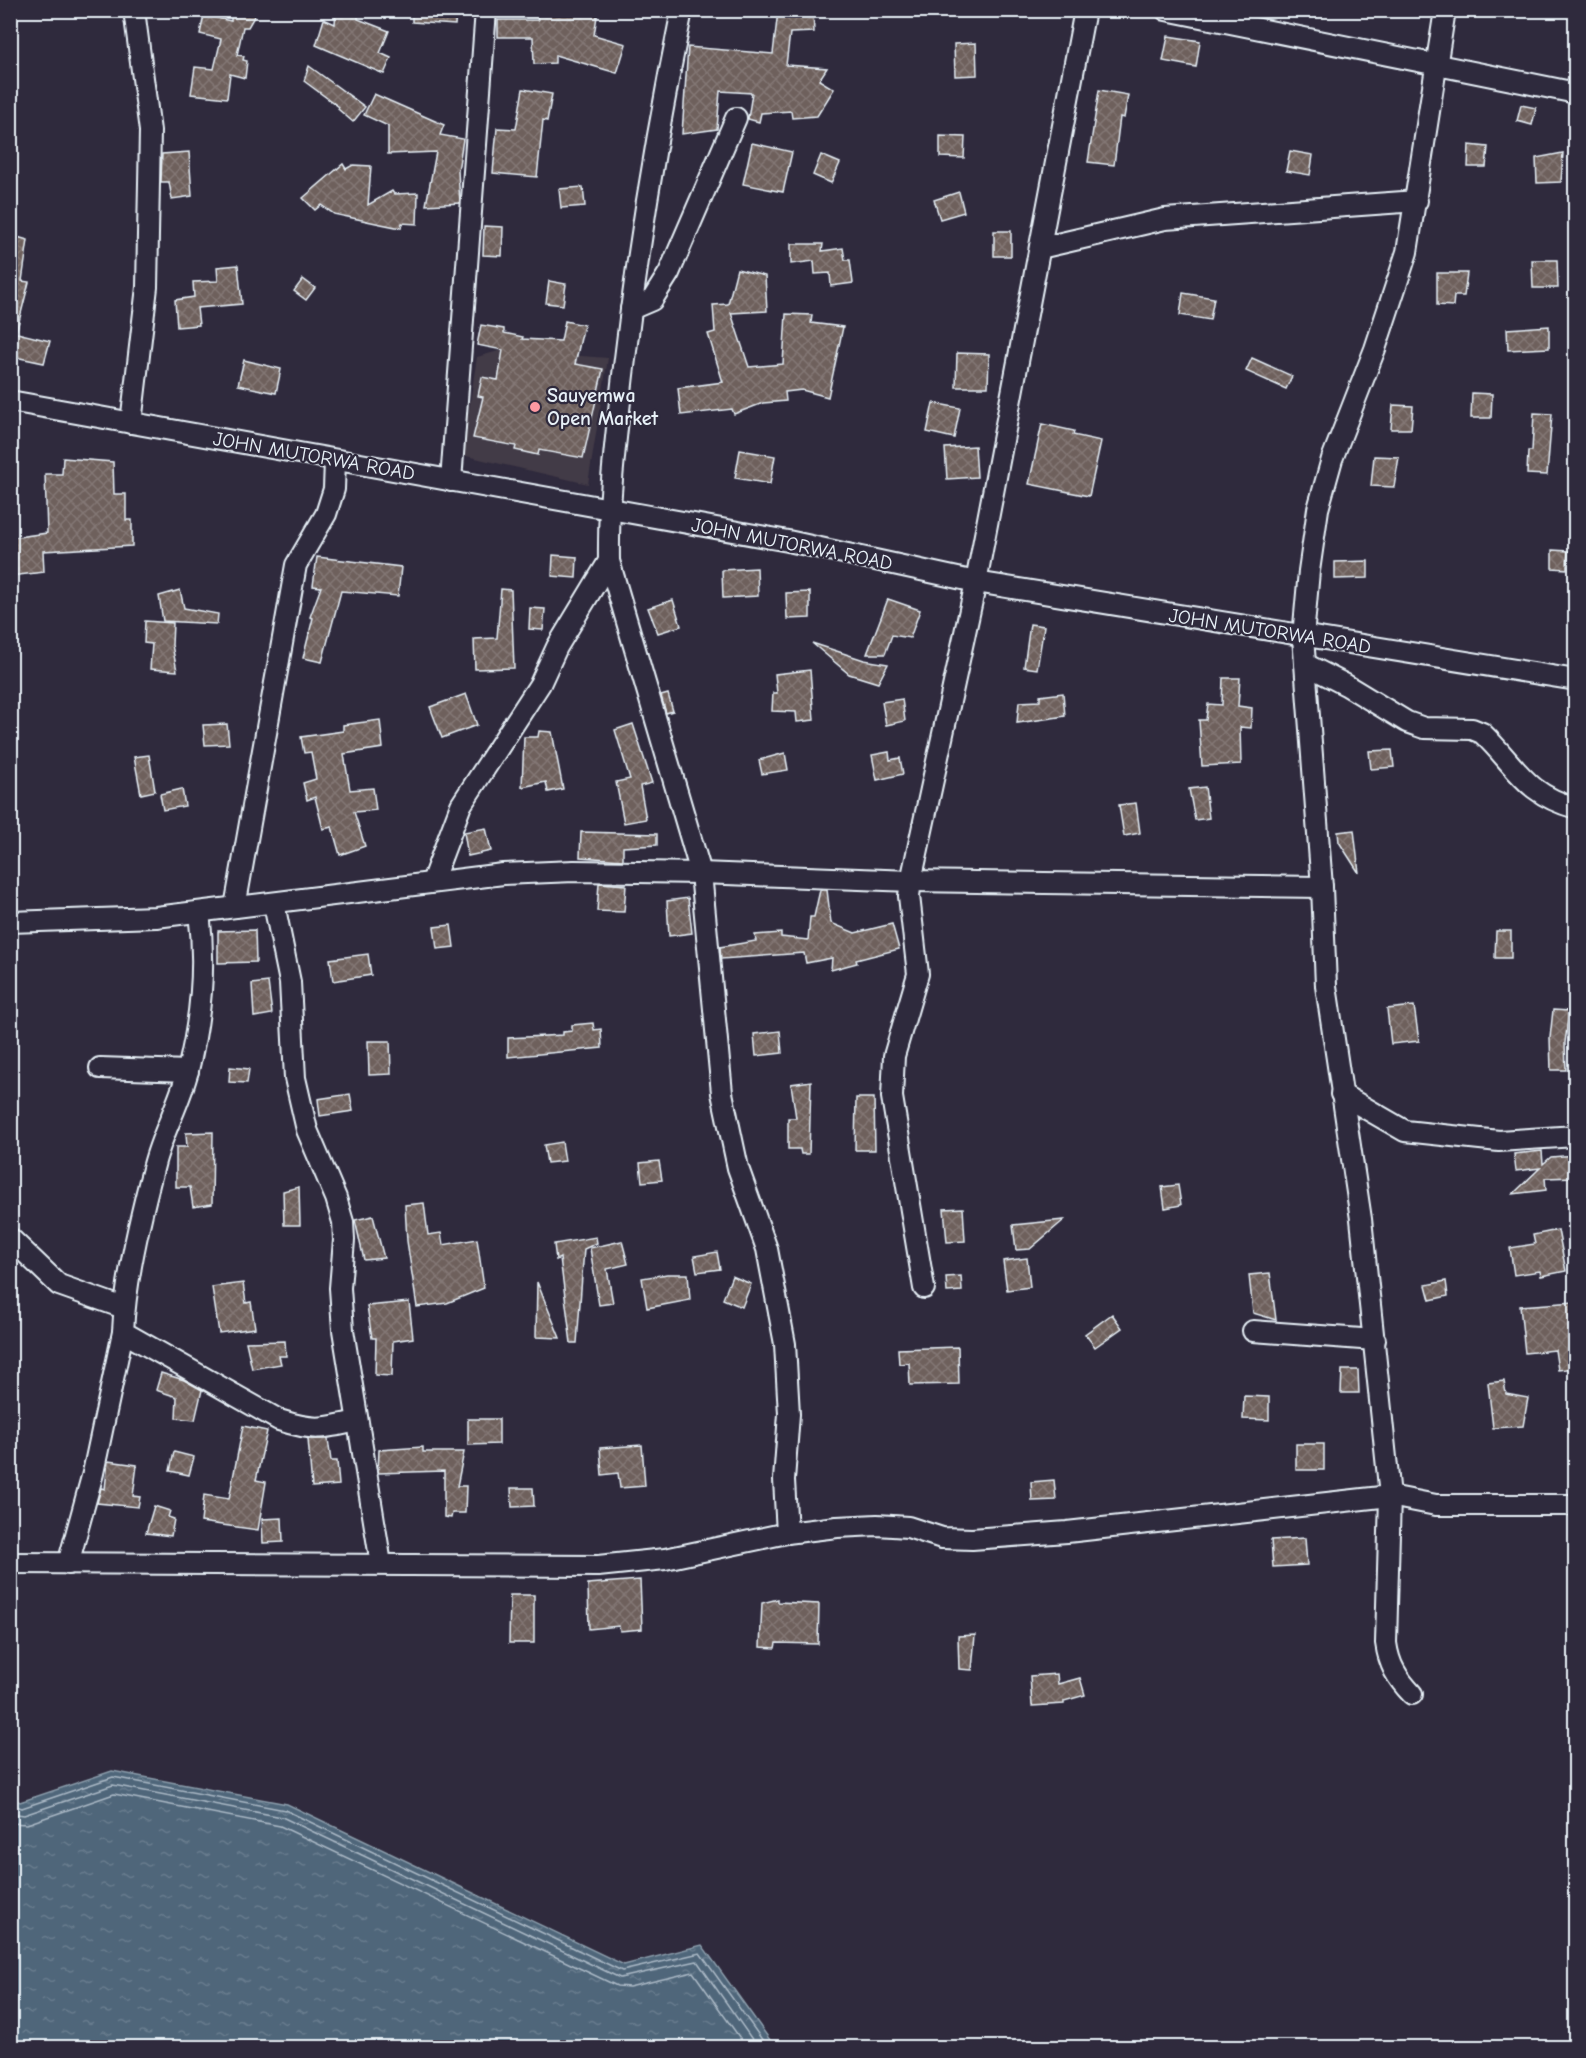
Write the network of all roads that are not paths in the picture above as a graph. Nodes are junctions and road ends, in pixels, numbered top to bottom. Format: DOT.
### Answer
graph roads {
  1 [pos="134,10"];
  2 [pos="486,10"];
  3 [pos="682,10"];
  4 [pos="1086,10"];
  5 [pos="1166,10"];
  6 [pos="1445,10"];
  7 [pos="1438,66"];
  8 [pos="1575,93"];
  9 [pos="736,118"];
  10 [pos="1417,201"];
  11 [pos="1040,248"];
  12 [pos="631,309"];
  13 [pos="10,401"];
  14 [pos="131,423"];
  15 [pos="335,461"];
  16 [pos="452,481"];
  17 [pos="608,510"];
  18 [pos="609,561"];
  19 [pos="976,582"];
  20 [pos="1303,637"];
  21 [pos="1305,664"];
  22 [pos="1575,680"];
  23 [pos="1575,808"];
  24 [pos="701,873"];
  25 [pos="911,881"];
  26 [pos="432,882"];
  27 [pos="1322,887"];
  28 [pos="274,904"];
  29 [pos="235,907"];
  30 [pos="199,912"];
  31 [pos="10,922"];
  32 [pos="100,1068"];
  33 [pos="188,1071"];
  34 [pos="1341,1094"];
  35 [pos="1575,1136"];
  36 [pos="10,1238"];
  37 [pos="924,1288"];
  38 [pos="124,1308"];
  39 [pos="1253,1331"];
  40 [pos="123,1332"];
  41 [pos="1375,1340"];
  42 [pos="357,1421"];
  43 [pos="1390,1496"];
  44 [pos="1575,1505"];
  45 [pos="787,1533"];
  46 [pos="10,1563"];
  47 [pos="68,1564"];
  48 [pos="381,1564"];
  49 [pos="1412,1694"];
  1 -- 14 [label="street"];
  2 -- 16 [label="street"];
  3 -- 12 [label="street"];
  4 -- 11 [label="street"];
  5 -- 7 [label="street"];
  6 -- 7 [label="street"];
  7 -- 8 [label="street"];
  7 -- 10 [label="street"];
  9 -- 12 [label="street"];
  10 -- 11 [label="street"];
  10 -- 20 [label="street"];
  11 -- 19 [label="street"];
  12 -- 17 [label="street"];
  13 -- 14 [label="street, JOHN MUTORWA ROAD"];
  14 -- 15 [label="street, JOHN MUTORWA ROAD"];
  15 -- 16 [label="street, JOHN MUTORWA ROAD"];
  15 -- 29 [label="street"];
  16 -- 17 [label="street, JOHN MUTORWA ROAD"];
  17 -- 18 [label="street"];
  17 -- 19 [label="street, JOHN MUTORWA ROAD"];
  18 -- 24 [label="street"];
  18 -- 26 [label="street"];
  19 -- 20 [label="street, JOHN MUTORWA ROAD"];
  19 -- 25 [label="street"];
  20 -- 21 [label="street"];
  20 -- 22 [label="street, JOHN MUTORWA ROAD"];
  21 -- 23 [label="street"];
  21 -- 27 [label="street"];
  24 -- 25 [label="street"];
  24 -- 26 [label="street"];
  24 -- 45 [label="street"];
  25 -- 27 [label="street"];
  25 -- 37 [label="street"];
  26 -- 28 [label="street"];
  27 -- 34 [label="street"];
  28 -- 29 [label="street"];
  28 -- 42 [label="street"];
  29 -- 30 [label="street"];
  30 -- 31 [label="street"];
  30 -- 33 [label="street"];
  32 -- 33 [label="street"];
  33 -- 38 [label="street"];
  34 -- 35 [label="street"];
  34 -- 41 [label="street"];
  36 -- 38 [label="street"];
  38 -- 40 [label="street"];
  39 -- 41 [label="street"];
  40 -- 42 [label="street"];
  40 -- 47 [label="street"];
  41 -- 43 [label="street"];
  42 -- 48 [label="street"];
  43 -- 44 [label="street"];
  43 -- 45 [label="street"];
  43 -- 49 [label="street"];
  45 -- 48 [label="street"];
  46 -- 47 [label="street"];
  47 -- 48 [label="street"];
}
